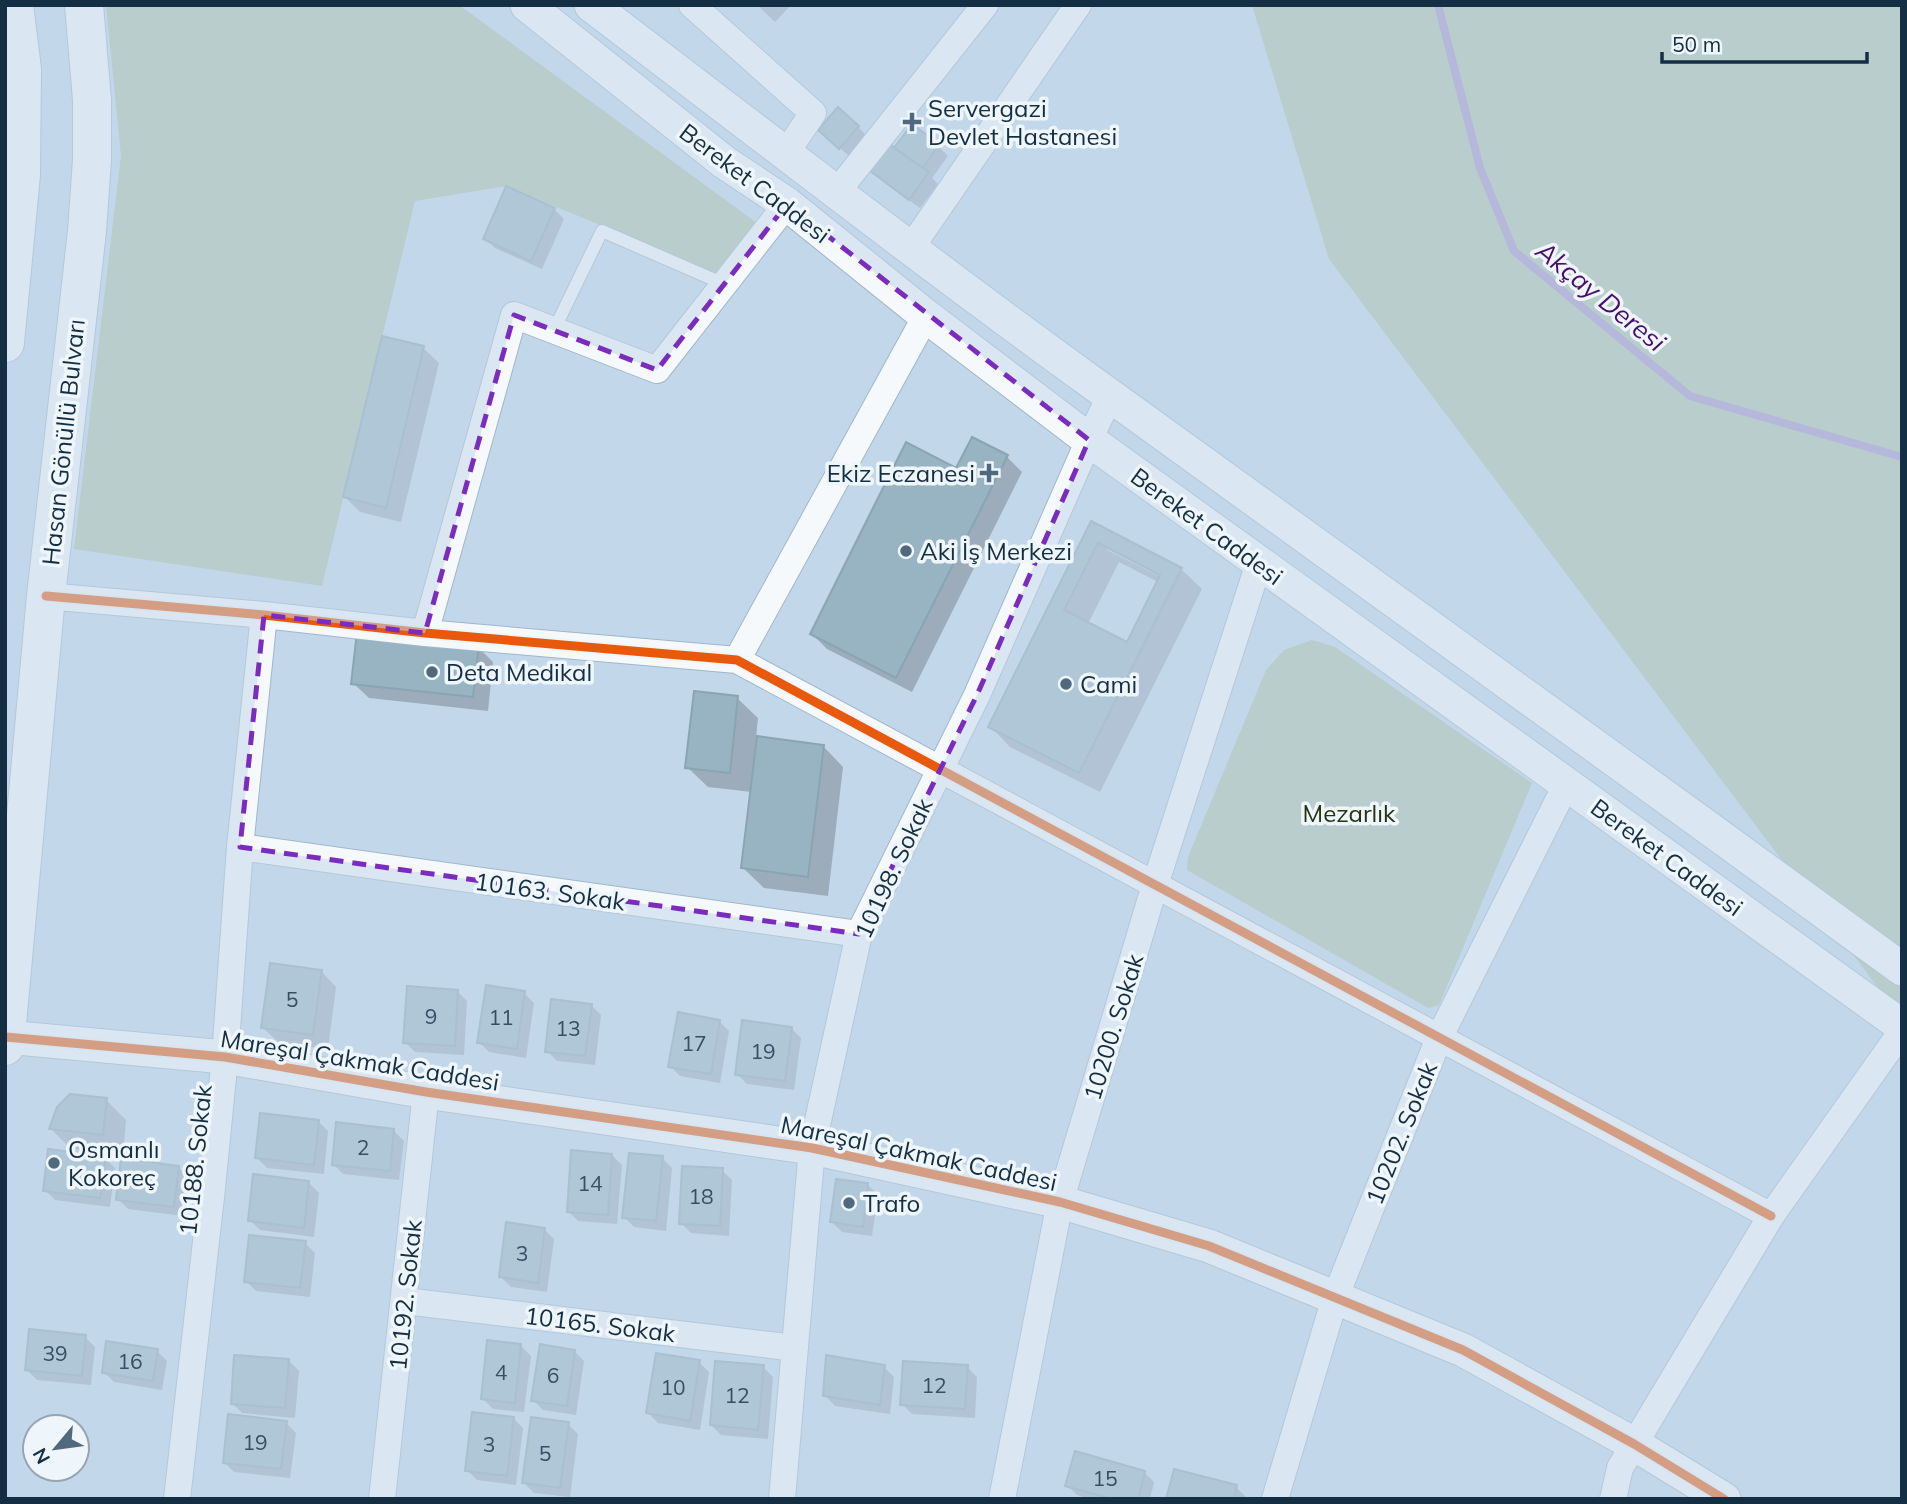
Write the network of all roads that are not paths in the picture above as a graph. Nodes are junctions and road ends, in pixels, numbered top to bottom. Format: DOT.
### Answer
graph roads {
  1 [pos="14,5"];
  2 [pos="84,5"];
  3 [pos="527,5"];
  4 [pos="591,5"];
  5 [pos="692,5"];
  6 [pos="985,5"];
  7 [pos="1078,5"];
  8 [pos="786,153"];
  9 [pos="836,193"];
  10 [pos="787,204"];
  11 [pos="910,249"];
  12 [pos="724,284"];
  13 [pos="926,316"];
  14 [pos="6,325"];
  15 [pos="554,330"];
  16 [pos="1110,396"];
  17 [pos="1089,440"];
  18 [pos="1259,564"];
  19 [pos="46,596"];
  20 [pos="264,615"];
  21 [pos="425,633"];
  22 [pos="737,660"];
  23 [pos="940,769"];
  24 [pos="1566,785"];
  25 [pos="240,847"];
  26 [pos="1155,885"];
  27 [pos="859,934"];
  28 [pos="1902,970"];
  29 [pos="1902,1028"];
  30 [pos="6,1037"];
  31 [pos="1439,1038"];
  32 [pos="5,1046"];
  33 [pos="225,1057"];
  34 [pos="426,1092"];
  35 [pos="812,1147"];
  36 [pos="1060,1202"];
  37 [pos="1771,1216"];
  38 [pos="1335,1298"];
  39 [pos="405,1301"];
  40 [pos="795,1348"];
  41 [pos="1634,1444"];
  42 [pos="177,1499"];
  43 [pos="382,1499"];
  44 [pos="782,1499"];
  45 [pos="1002,1499"];
  46 [pos="1275,1499"];
  47 [pos="1613,1499"];
  48 [pos="1724,1499"];
  1 -- 14 [label="main road"];
  2 -- 19 [label="main road, Hasan Gönüllü Bulvarı"];
  3 -- 10 [label="street, Bereket Caddesi"];
  4 -- 8 [label="street, Bereket Caddesi"];
  5 -- 8 [label="street"];
  6 -- 9 [label="street"];
  7 -- 11 [label="street"];
  8 -- 9 [label="street, Bereket Caddesi"];
  9 -- 11 [label="street, Bereket Caddesi"];
  10 -- 12 [label="street"];
  10 -- 13 [label="street, Bereket Caddesi"];
  11 -- 16 [label="street, Bereket Caddesi"];
  12 -- 15 [label="street"];
  12 -- 15 [label="lane"];
  13 -- 17 [label="street, Bereket Caddesi"];
  13 -- 22 [label="street"];
  15 -- 21 [label="street"];
  16 -- 17 [label="street, 10198. Sokak"];
  16 -- 28 [label="street, Bereket Caddesi"];
  17 -- 18 [label="street, Bereket Caddesi"];
  17 -- 23 [label="street, 10198. Sokak"];
  18 -- 24 [label="street, Bereket Caddesi"];
  18 -- 26 [label="street, 10200. Sokak"];
  19 -- 20 [label="street"];
  19 -- 30 [label="main road, Hasan Gönüllü Bulvarı"];
  20 -- 21 [label="street"];
  20 -- 25 [label="street, 10188. Sokak"];
  21 -- 22 [label="street"];
  22 -- 23 [label="street"];
  23 -- 26 [label="street"];
  23 -- 27 [label="street, 10198. Sokak"];
  24 -- 29 [label="street, Bereket Caddesi"];
  24 -- 31 [label="street, 10202. Sokak"];
  25 -- 27 [label="street, 10163. Sokak"];
  25 -- 33 [label="street, 10188. Sokak"];
  26 -- 31 [label="street"];
  26 -- 36 [label="street, 10200. Sokak"];
  27 -- 35 [label="street, 10198. Sokak"];
  29 -- 37 [label="street"];
  30 -- 32 [label="main road, Hasan Gönüllü Bulvarı"];
  30 -- 33 [label="street, Mareşal Çakmak Caddesi"];
  31 -- 37 [label="street"];
  31 -- 38 [label="street, 10202. Sokak"];
  33 -- 34 [label="street, Mareşal Çakmak Caddesi"];
  33 -- 42 [label="street, 10188. Sokak"];
  34 -- 35 [label="street, Mareşal Çakmak Caddesi"];
  34 -- 39 [label="street, 10192. Sokak"];
  35 -- 36 [label="street, Mareşal Çakmak Caddesi"];
  35 -- 40 [label="street, 10198. Sokak"];
  36 -- 38 [label="street, Mareşal Çakmak Caddesi"];
  36 -- 45 [label="street, 10200. Sokak"];
  37 -- 41 [label="street"];
  38 -- 41 [label="street, Mareşal Çakmak Caddesi"];
  38 -- 46 [label="street, 10202. Sokak"];
  39 -- 40 [label="street, 10165. Sokak"];
  39 -- 43 [label="street, 10192. Sokak"];
  40 -- 44 [label="street, 10198. Sokak"];
  41 -- 47 [label="street"];
  41 -- 48 [label="street, Mareşal Çakmak Caddesi"];
}
